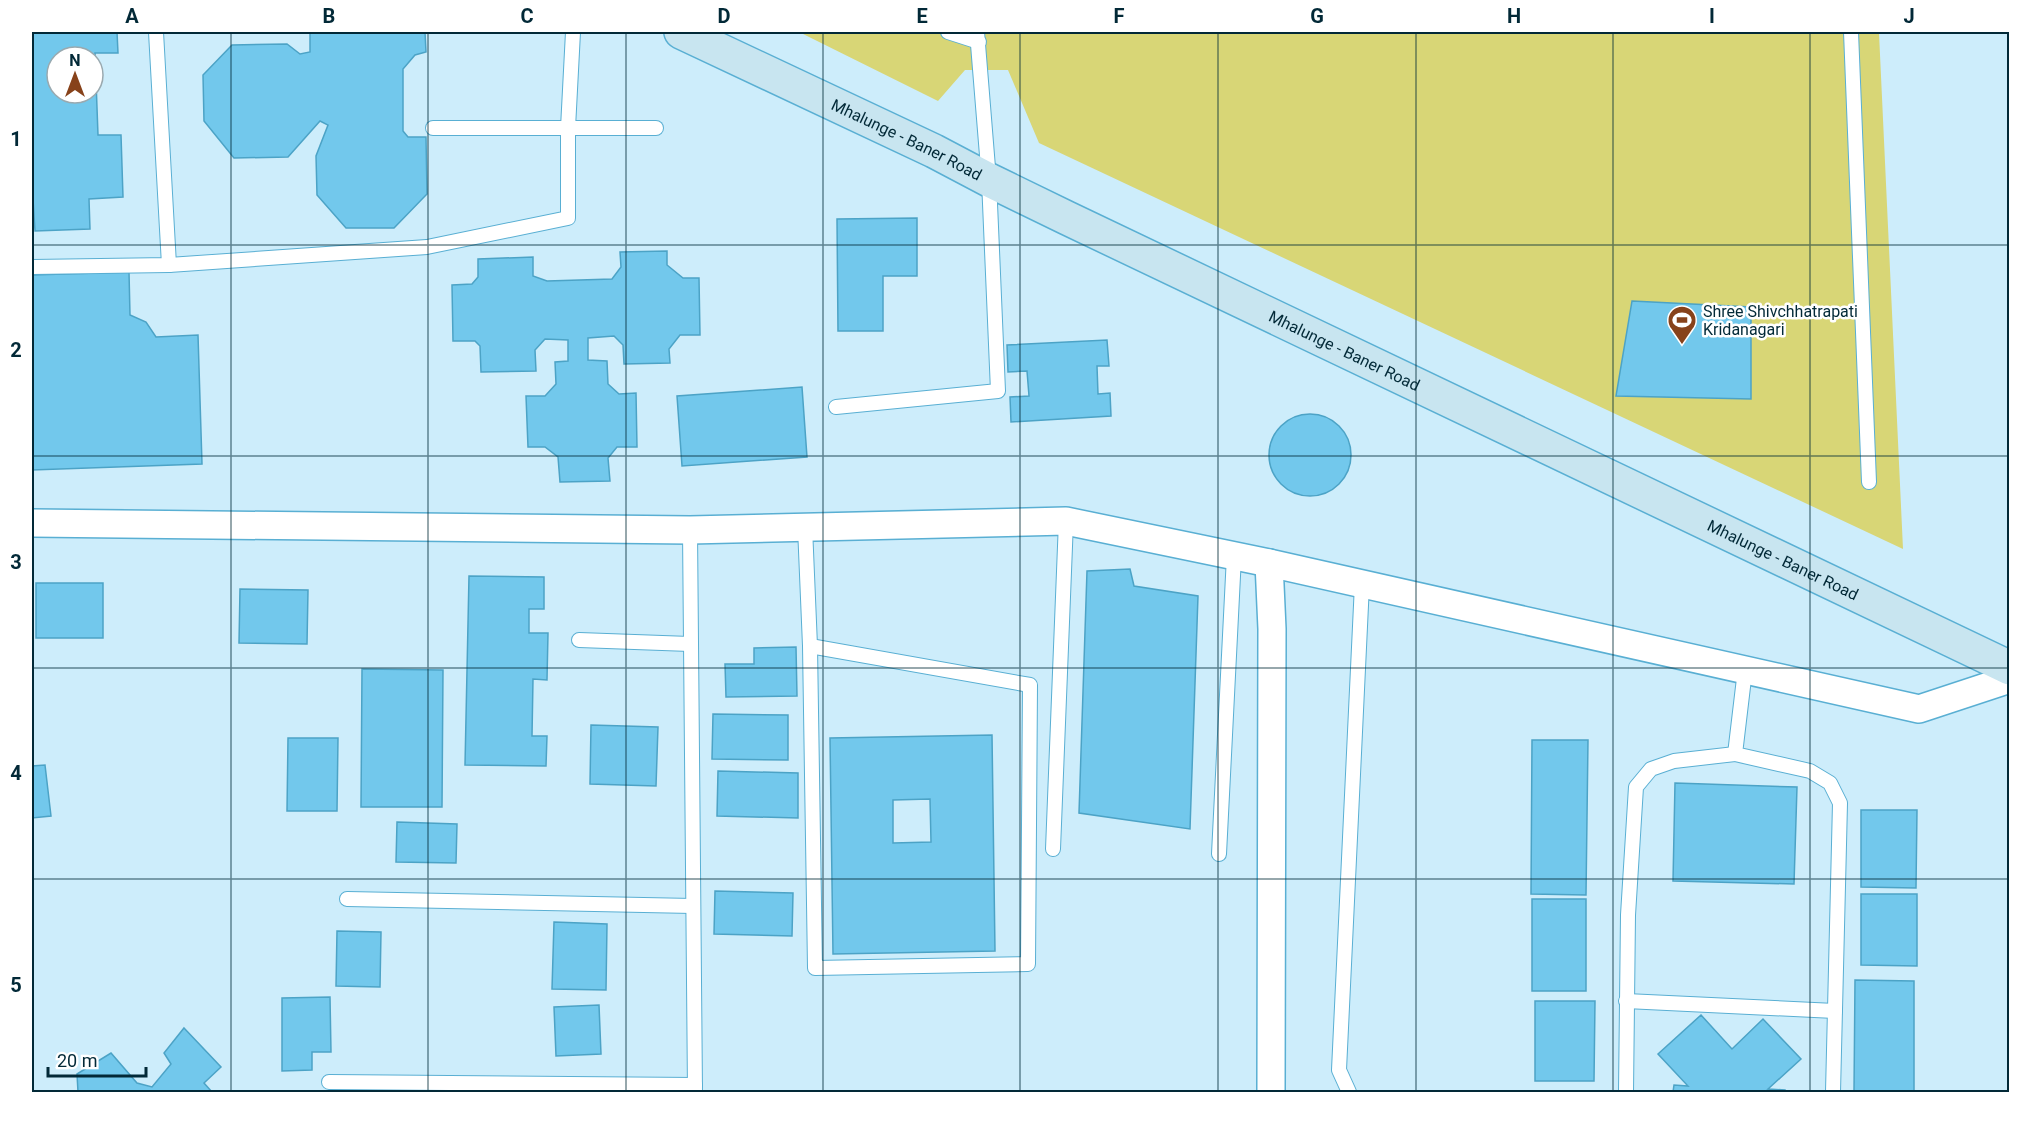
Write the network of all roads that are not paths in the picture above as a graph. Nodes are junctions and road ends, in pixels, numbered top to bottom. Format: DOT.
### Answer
graph roads {
  1 [pos="156,32"];
  2 [pos="573,32"];
  3 [pos="681,32"];
  4 [pos="948,32"];
  5 [pos="1851,32"];
  6 [pos="978,37"];
  7 [pos="433,128"];
  8 [pos="568,128"];
  9 [pos="656,128"];
  10 [pos="989,180"];
  11 [pos="170,265"];
  12 [pos="32,267"];
  13 [pos="836,407"];
  14 [pos="1869,482"];
  15 [pos="1066,521"];
  16 [pos="32,523"];
  17 [pos="806,527"];
  18 [pos="690,530"];
  19 [pos="1234,556"];
  20 [pos="1269,563"];
  21 [pos="1362,584"];
  22 [pos="579,640"];
  23 [pos="690,644"];
  24 [pos="810,646"];
  25 [pos="2010,668"];
  26 [pos="1745,670"];
  27 [pos="2010,679"];
  28 [pos="1735,754"];
  29 [pos="1053,849"];
  30 [pos="1219,854"];
  31 [pos="347,899"];
  32 [pos="693,906"];
  33 [pos="1626,1001"];
  34 [pos="1835,1011"];
  35 [pos="329,1082"];
  36 [pos="695,1089"];
  37 [pos="1271,1092"];
  38 [pos="1349,1092"];
  39 [pos="1626,1092"];
  40 [pos="1833,1092"];
  1 -- 11 [label="lane"];
  2 -- 8 [label="lane"];
  3 -- 10 [label="main road, Mhalunge - Baner Road"];
  4 -- 6 [label="lane"];
  5 -- 14 [label="lane"];
  6 -- 10 [label="lane"];
  7 -- 8 [label="lane"];
  8 -- 9 [label="lane"];
  8 -- 11 [label="lane"];
  10 -- 13 [label="lane"];
  10 -- 25 [label="main road, Mhalunge - Baner Road"];
  11 -- 12 [label="lane"];
  15 -- 17 [label="street"];
  15 -- 19 [label="street"];
  15 -- 29 [label="lane"];
  16 -- 18 [label="street"];
  17 -- 18 [label="street"];
  17 -- 24 [label="lane"];
  18 -- 23 [label="lane"];
  19 -- 20 [label="street"];
  19 -- 30 [label="lane"];
  20 -- 21 [label="street"];
  20 -- 37 [label="street"];
  21 -- 26 [label="street"];
  21 -- 38 [label="lane"];
  22 -- 23 [label="lane"];
  23 -- 32 [label="lane"];
  24 -- 24 [label="lane"];
  26 -- 27 [label="street"];
  26 -- 28 [label="lane"];
  28 -- 33 [label="lane"];
  28 -- 34 [label="lane"];
  31 -- 32 [label="lane"];
  32 -- 36 [label="lane"];
  33 -- 34 [label="lane"];
  33 -- 39 [label="lane"];
  34 -- 40 [label="lane"];
  35 -- 36 [label="lane"];
}
